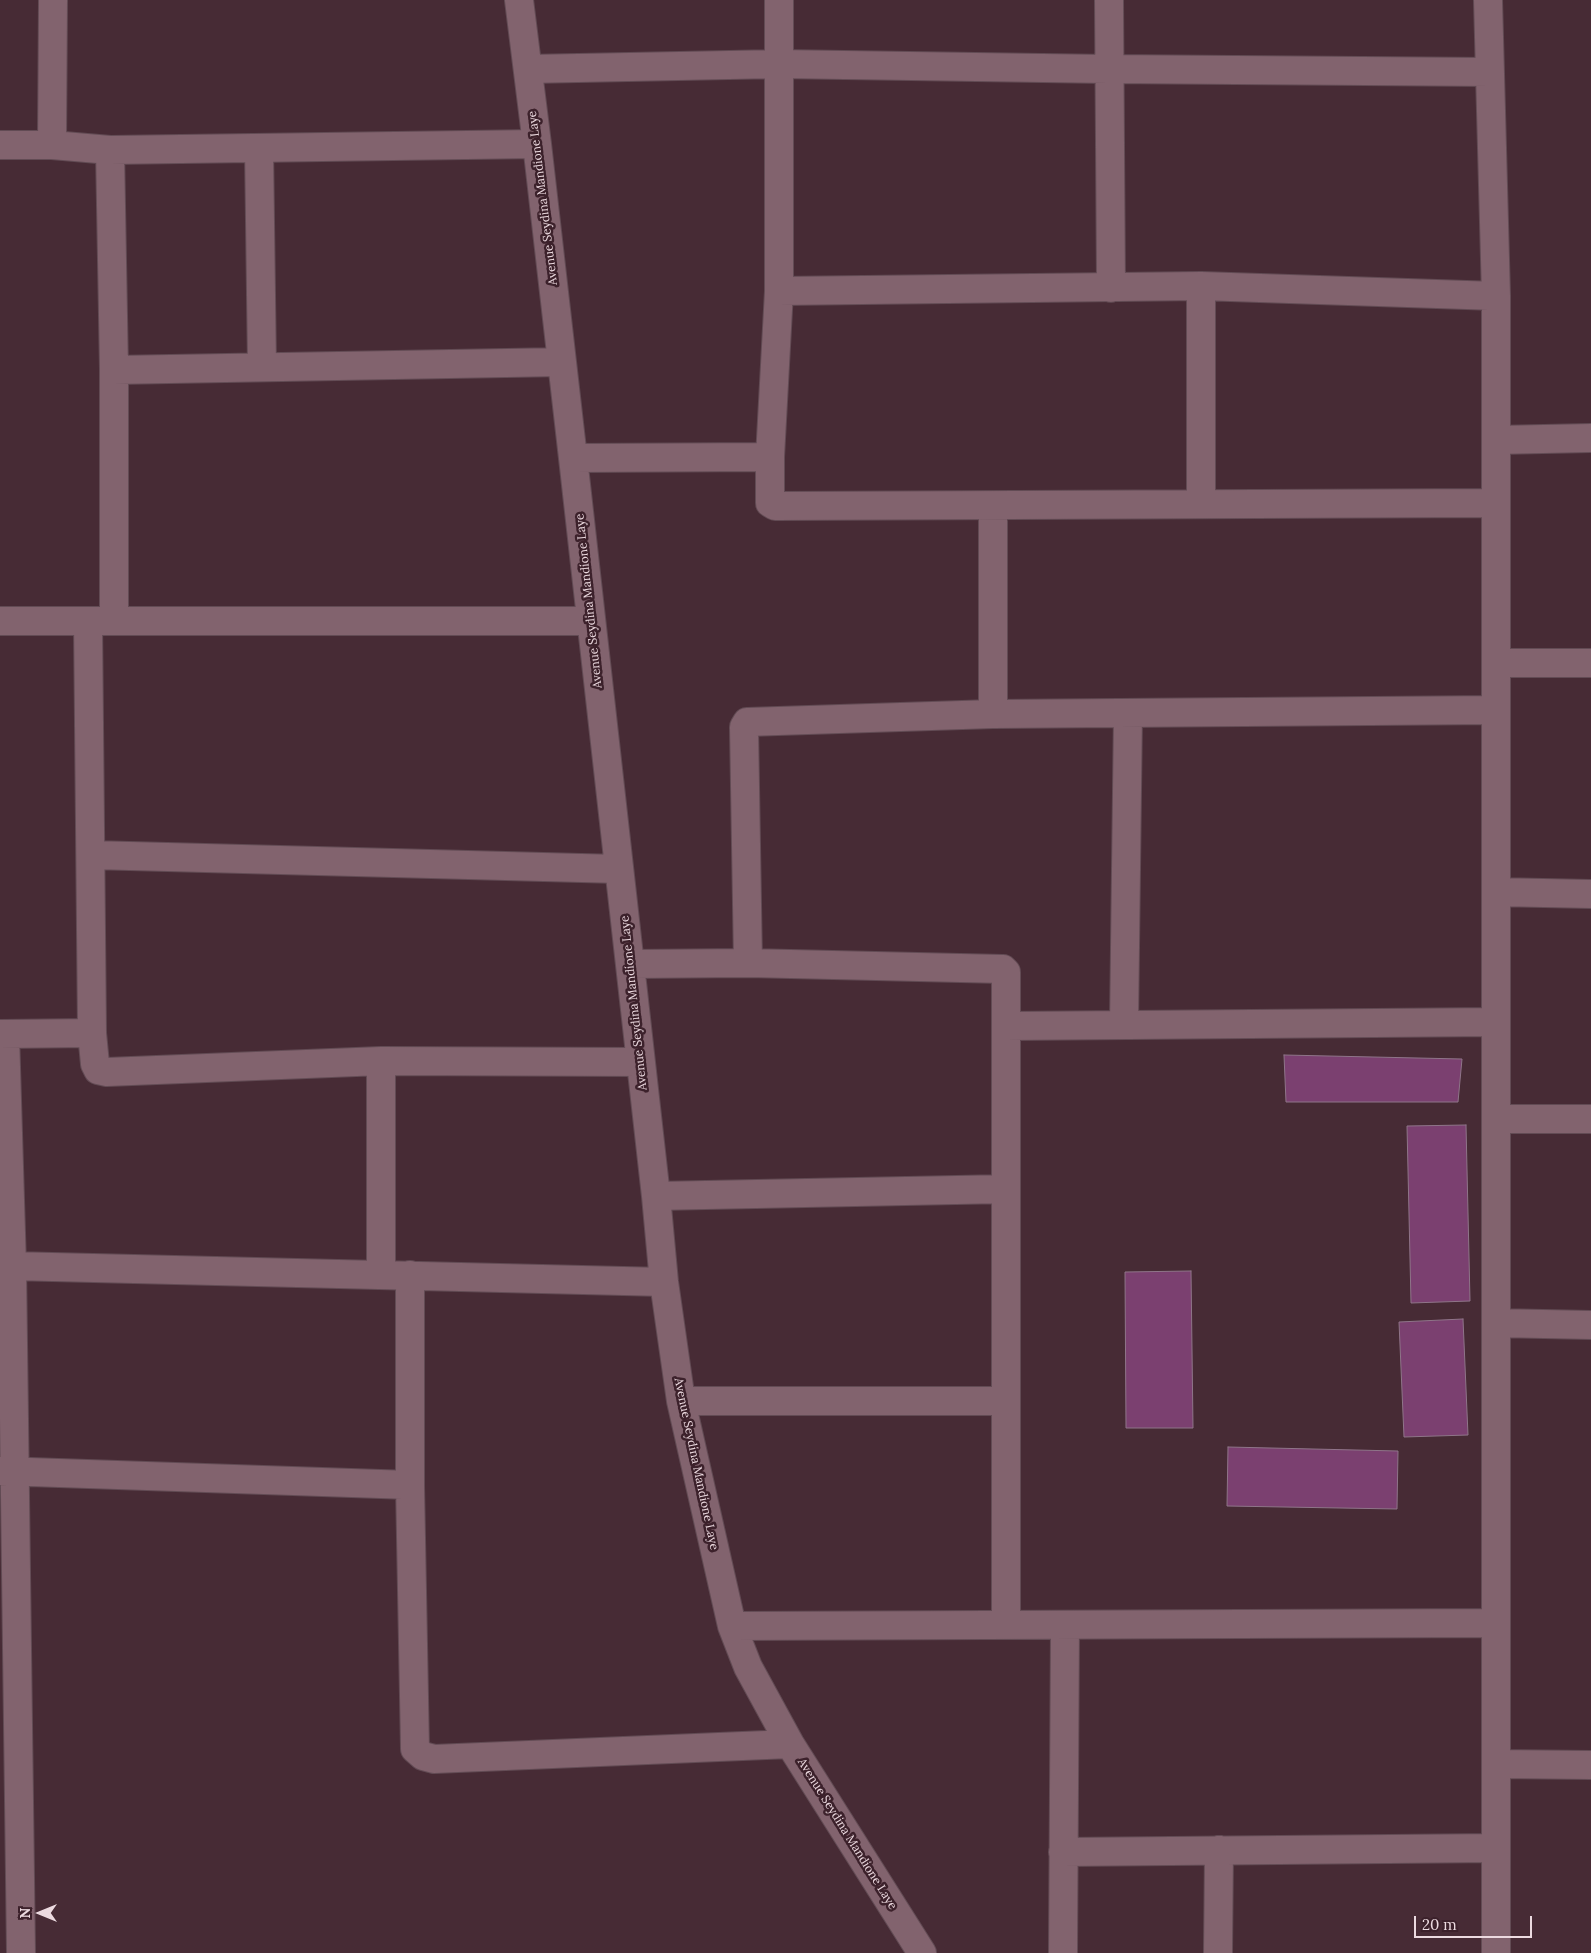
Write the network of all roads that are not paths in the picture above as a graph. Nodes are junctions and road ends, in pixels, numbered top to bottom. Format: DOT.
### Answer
graph roads {
  1 [pos="53,0"];
  2 [pos="518,0"];
  3 [pos="779,0"];
  4 [pos="1109,0"];
  5 [pos="1488,0"];
  6 [pos="779,64"];
  7 [pos="528,69"];
  8 [pos="1108,69"];
  9 [pos="1490,72"];
  10 [pos="537,144"];
  11 [pos="0,145"];
  12 [pos="52,145"];
  13 [pos="259,148"];
  14 [pos="110,150"];
  15 [pos="1201,286"];
  16 [pos="1112,288"];
  17 [pos="779,291"];
  18 [pos="1496,296"];
  19 [pos="562,362"];
  20 [pos="262,367"];
  21 [pos="114,370"];
  22 [pos="1591,438"];
  23 [pos="1496,440"];
  24 [pos="770,457"];
  25 [pos="573,458"];
  26 [pos="1496,503"];
  27 [pos="1200,504"];
  28 [pos="993,506"];
  29 [pos="0,621"];
  30 [pos="101,621"];
  31 [pos="591,621"];
  32 [pos="1496,663"];
  33 [pos="1591,663"];
  34 [pos="1496,710"];
  35 [pos="1128,713"];
  36 [pos="992,714"];
  37 [pos="92,856"];
  38 [pos="619,869"];
  39 [pos="1496,892"];
  40 [pos="1591,894"];
  41 [pos="748,963"];
  42 [pos="630,964"];
  43 [pos="1496,1022"];
  44 [pos="1124,1025"];
  45 [pos="1006,1026"];
  46 [pos="92,1033"];
  47 [pos="2,1034"];
  48 [pos="381,1061"];
  49 [pos="641,1062"];
  50 [pos="1496,1119"];
  51 [pos="1591,1119"];
  52 [pos="1006,1189"];
  53 [pos="656,1196"];
  54 [pos="12,1266"];
  55 [pos="381,1275"];
  56 [pos="410,1275"];
  57 [pos="664,1282"];
  58 [pos="1496,1323"];
  59 [pos="1591,1325"];
  60 [pos="680,1401"];
  61 [pos="1006,1401"];
  62 [pos="7,1472"];
  63 [pos="410,1485"];
  64 [pos="1496,1623"];
  65 [pos="1006,1624"];
  66 [pos="1065,1624"];
  67 [pos="732,1626"];
  68 [pos="790,1744"];
  69 [pos="1496,1764"];
  70 [pos="1591,1765"];
  71 [pos="1496,1848"];
  72 [pos="1219,1850"];
  73 [pos="1063,1852"];
  74 [pos="21,1953"];
  75 [pos="922,1953"];
  76 [pos="1063,1953"];
  77 [pos="1218,1953"];
  78 [pos="1496,1953"];
  1 -- 12 [label="street"];
  2 -- 7 [label="street, Avenue Seydina Mandione Laye"];
  3 -- 6 [label="street"];
  4 -- 8 [label="street"];
  5 -- 9 [label="street"];
  6 -- 7 [label="street"];
  6 -- 8 [label="street"];
  6 -- 17 [label="street"];
  7 -- 10 [label="street, Avenue Seydina Mandione Laye"];
  8 -- 9 [label="street"];
  8 -- 16 [label="street"];
  9 -- 18 [label="street"];
  10 -- 13 [label="street"];
  10 -- 19 [label="street, Avenue Seydina Mandione Laye"];
  11 -- 12 [label="street"];
  12 -- 14 [label="street"];
  13 -- 14 [label="street"];
  13 -- 20 [label="street"];
  14 -- 21 [label="street"];
  15 -- 16 [label="street"];
  15 -- 18 [label="street"];
  15 -- 27 [label="street"];
  16 -- 17 [label="street"];
  17 -- 24 [label="street"];
  18 -- 23 [label="street"];
  19 -- 20 [label="street"];
  19 -- 25 [label="street, Avenue Seydina Mandione Laye"];
  20 -- 21 [label="street"];
  21 -- 30 [label="street"];
  22 -- 23 [label="street"];
  23 -- 26 [label="street"];
  24 -- 25 [label="street"];
  24 -- 28 [label="street"];
  25 -- 31 [label="street, Avenue Seydina Mandione Laye"];
  26 -- 27 [label="street"];
  26 -- 32 [label="street"];
  27 -- 28 [label="street"];
  28 -- 36 [label="street"];
  29 -- 30 [label="street"];
  30 -- 31 [label="street"];
  30 -- 37 [label="street"];
  31 -- 38 [label="street, Avenue Seydina Mandione Laye"];
  32 -- 33 [label="street"];
  32 -- 34 [label="street"];
  34 -- 35 [label="street"];
  34 -- 39 [label="street"];
  35 -- 36 [label="street"];
  35 -- 44 [label="street"];
  36 -- 41 [label="street"];
  37 -- 38 [label="street"];
  37 -- 46 [label="street"];
  38 -- 42 [label="street, Avenue Seydina Mandione Laye"];
  39 -- 40 [label="street"];
  39 -- 43 [label="street"];
  41 -- 42 [label="street"];
  41 -- 45 [label="street"];
  42 -- 49 [label="street, Avenue Seydina Mandione Laye"];
  43 -- 44 [label="street"];
  43 -- 50 [label="street"];
  44 -- 45 [label="street"];
  45 -- 52 [label="street"];
  46 -- 47 [label="street"];
  46 -- 48 [label="street"];
  47 -- 54 [label="street"];
  48 -- 49 [label="street"];
  48 -- 55 [label="street"];
  49 -- 53 [label="street, Avenue Seydina Mandione Laye"];
  50 -- 51 [label="street"];
  50 -- 58 [label="street"];
  52 -- 53 [label="street"];
  52 -- 61 [label="street"];
  53 -- 57 [label="street, Avenue Seydina Mandione Laye"];
  54 -- 55 [label="street"];
  54 -- 62 [label="street"];
  55 -- 56 [label="street"];
  56 -- 57 [label="street"];
  56 -- 63 [label="street"];
  57 -- 60 [label="street, Avenue Seydina Mandione Laye"];
  58 -- 59 [label="street"];
  58 -- 64 [label="street"];
  60 -- 61 [label="street"];
  60 -- 67 [label="street, Avenue Seydina Mandione Laye"];
  61 -- 65 [label="street"];
  62 -- 63 [label="street"];
  62 -- 74 [label="street"];
  63 -- 68 [label="street"];
  64 -- 66 [label="street"];
  64 -- 69 [label="street"];
  65 -- 66 [label="street"];
  65 -- 67 [label="street"];
  66 -- 73 [label="street"];
  67 -- 68 [label="street, Avenue Seydina Mandione Laye"];
  68 -- 75 [label="street, Avenue Seydina Mandione Laye"];
  69 -- 70 [label="street"];
  69 -- 71 [label="street"];
  71 -- 72 [label="street"];
  71 -- 78 [label="street"];
  72 -- 73 [label="street"];
  72 -- 77 [label="street"];
  73 -- 76 [label="street"];
}
